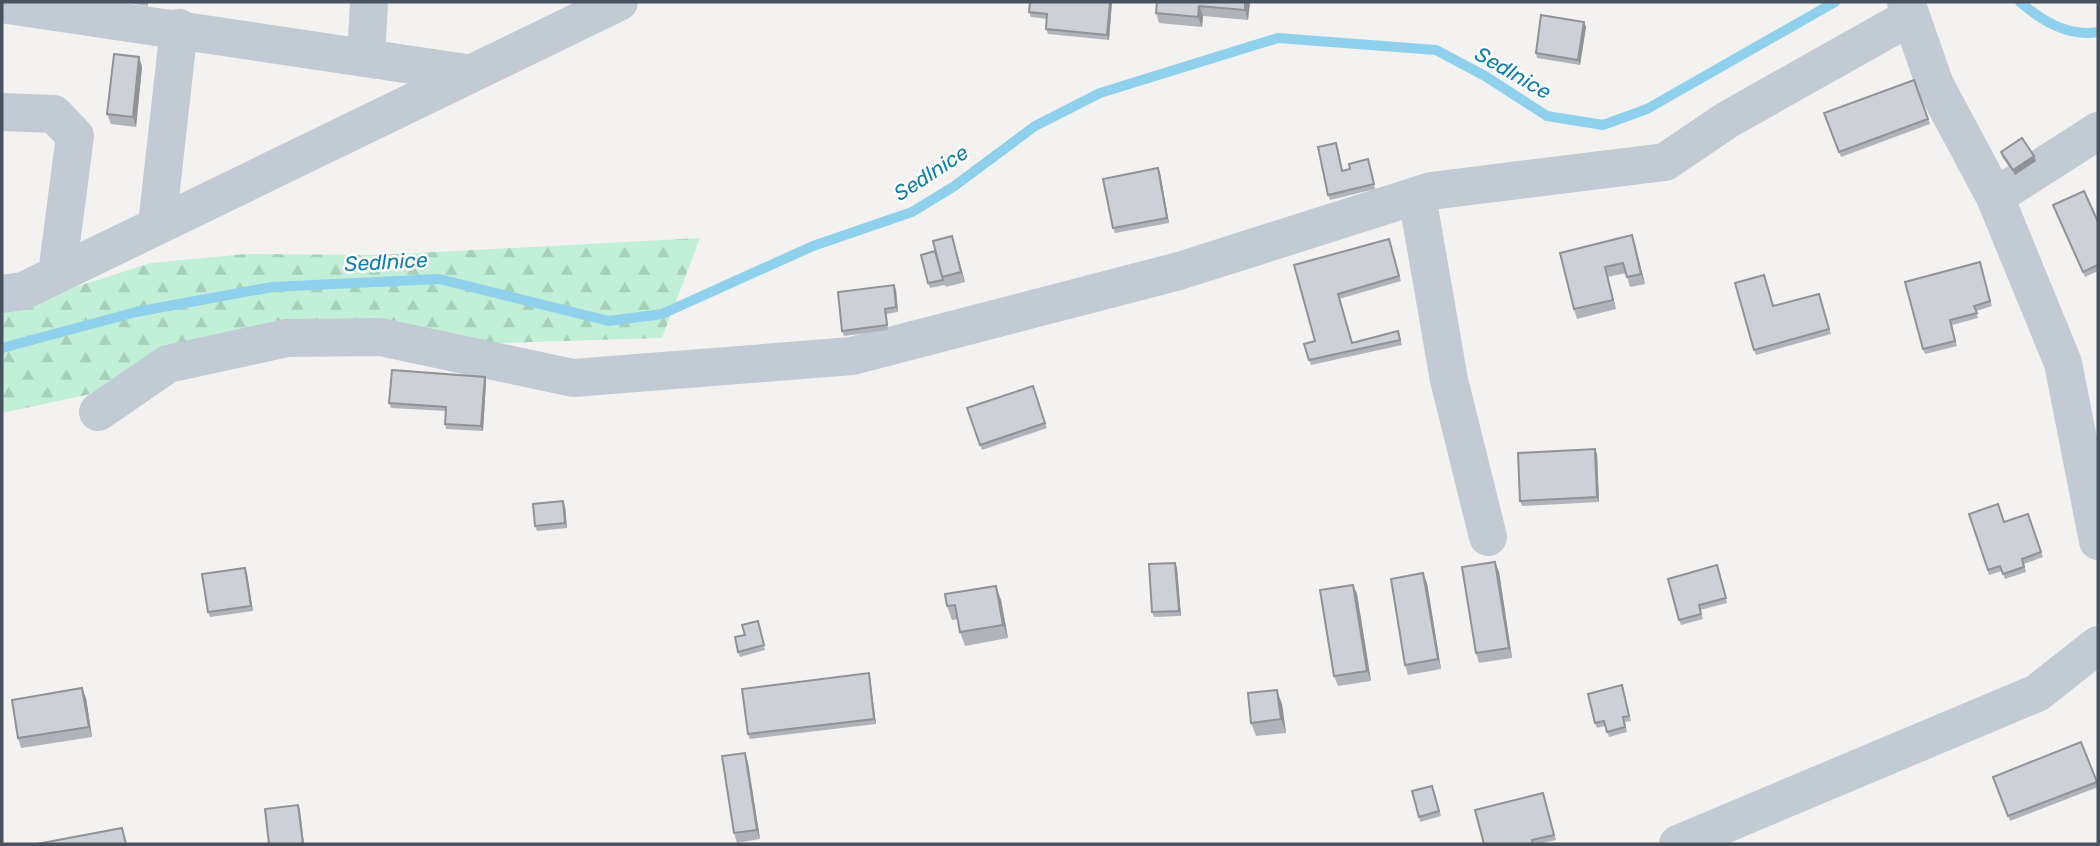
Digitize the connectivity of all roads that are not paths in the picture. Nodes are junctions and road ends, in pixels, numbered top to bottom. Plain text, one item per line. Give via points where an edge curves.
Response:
1 (369, 2) edge
2 (619, 2) edge
3 (2, 4) edge
4 (1908, 9) edge
5 (202, 21) edge
6 (366, 58) junction
7 (466, 73) junction
8 (2, 112) edge
9 (2098, 131) edge
10 (1417, 196) junction
11 (1995, 197) junction
12 (157, 225) junction
13 (57, 274) junction
14 (2, 294) edge
15 (98, 412) dead end
16 (1488, 537) dead end
17 (2098, 541) edge
18 (2098, 645) edge
19 (1678, 844) edge

1 - 6 street
2 - 7 street
3 - 5 street
4 - 10 street via 1665,162
4 - 11 street via 1936,85
5 - 6 street
5 - 12 street
6 - 7 street
7 - 12 street
8 - 13 street via 54,114 75,136
9 - 11 street
10 - 15 street via 1179,271 852,356 573,378 380,337 287,338 168,364
10 - 16 street via 1449,380
11 - 17 street via 2063,363
12 - 13 street
13 - 14 street via 23,291
18 - 19 street via 2037,693

